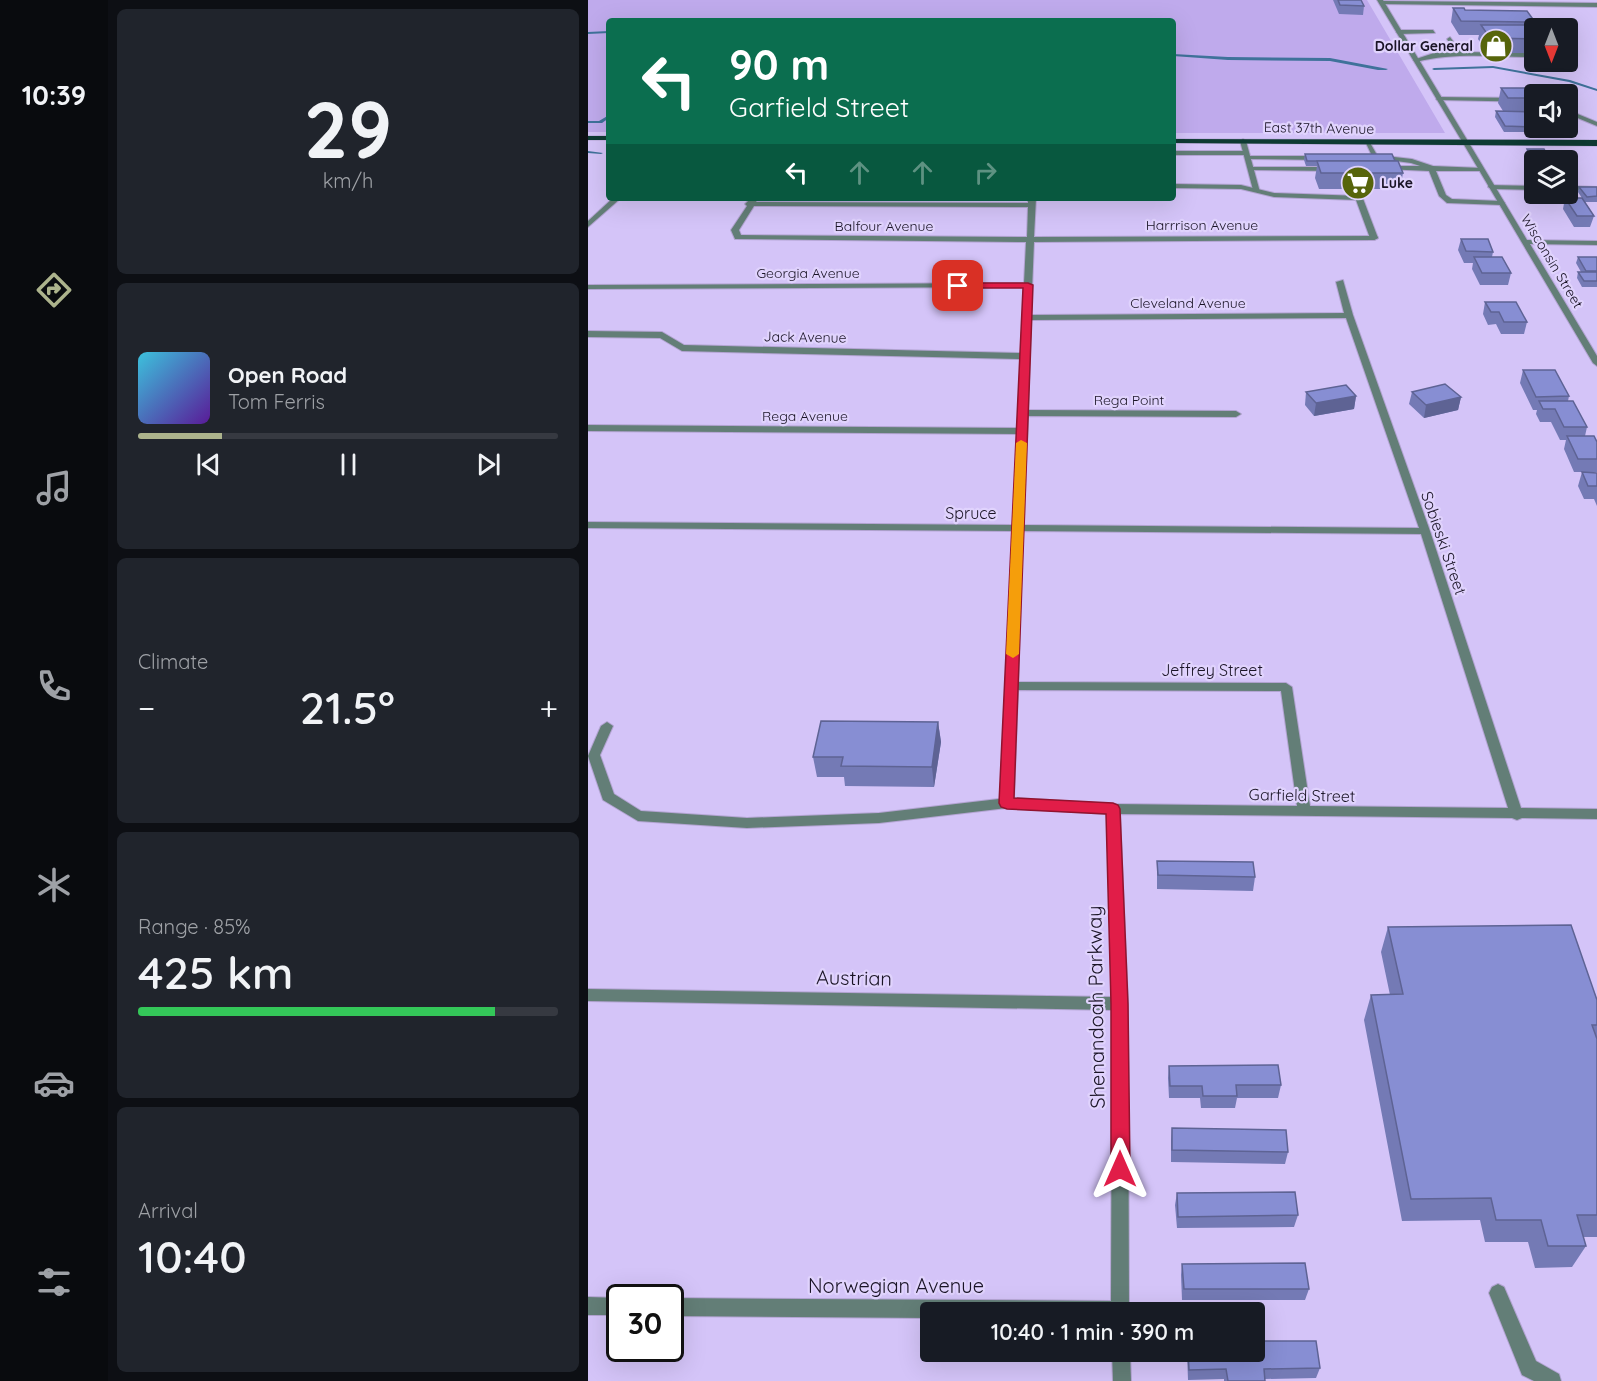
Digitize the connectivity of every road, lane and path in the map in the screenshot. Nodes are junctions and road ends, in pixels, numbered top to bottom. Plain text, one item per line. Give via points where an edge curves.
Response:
1 (1381, 1) edge
2 (1463, 2) edge
3 (1506, 4) junction
4 (1597, 5) edge
5 (1511, 11) edge
6 (1399, 32) junction
7 (1433, 32) dead end
8 (1450, 39) dead end
9 (1459, 54) junction
10 (1524, 55) edge
11 (1416, 60) junction
12 (1439, 99) junction
13 (1524, 100) edge
14 (1578, 116) edge
15 (1597, 124) edge
16 (588, 138) edge
17 (606, 138) edge
18 (1176, 141) edge
19 (1243, 141) junction
20 (1367, 142) junction
21 (1466, 143) junction
22 (1597, 143) edge
23 (1176, 153) edge
24 (1247, 155) junction
25 (1329, 158) edge
26 (1363, 158) edge
27 (1375, 158) junction
28 (1383, 168) edge
29 (1431, 168) junction
30 (1251, 169) junction
31 (1335, 169) edge
32 (1480, 169) junction
33 (1176, 186) edge
34 (1492, 187) junction
35 (1524, 188) edge
36 (1578, 188) edge
37 (1597, 189) edge
38 (1257, 190) junction
39 (614, 201) edge
40 (752, 201) edge
41 (1031, 202) edge
42 (1501, 203) junction
43 (588, 225) edge
44 (1030, 239) junction
45 (1525, 242) junction
46 (1597, 243) edge
47 (1340, 282) dead end
48 (1028, 285) junction
49 (588, 287) edge
50 (1349, 315) junction
51 (1027, 318) junction
52 (588, 334) edge
53 (1025, 356) junction
54 (1597, 363) edge
55 (1023, 413) junction
56 (1236, 414) dead end
57 (588, 428) edge
58 (1022, 431) junction
59 (588, 525) edge
60 (1018, 528) junction
61 (1425, 531) junction
62 (1011, 686) junction
63 (607, 726) dead end
64 (1007, 803) junction
65 (1113, 809) junction
66 (1304, 812) junction
67 (1597, 814) edge
68 (1517, 815) junction
69 (588, 995) edge
70 (1120, 1004) junction
71 (1498, 1293) dead end
72 (1120, 1302) edge
73 (588, 1306) edge
74 (606, 1306) edge
75 (684, 1307) edge
76 (920, 1309) edge
77 (1121, 1362) edge
78 (1122, 1381) edge
79 (1552, 1381) edge

1 - 2 street
1 - 6 street, Wisconsin Street
2 - 3 street
3 - 4 street
3 - 5 street
6 - 7 street
6 - 11 street, Wisconsin Street
8 - 9 street
9 - 10 street
9 - 11 street
11 - 12 street, Wisconsin Street
12 - 13 street
12 - 21 street, Wisconsin Street
14 - 15 street
16 - 17 main road
18 - 19 main road, East 37th Avenue
19 - 20 main road, East 37th Avenue
19 - 24 street
20 - 21 main road, East 37th Avenue
20 - 27 street
21 - 22 main road, East 37th Avenue
21 - 32 street, Wisconsin Street
23 - 24 street
24 - 25 street
24 - 30 street
26 - 27 street
27 - 29 street via 1412,160
28 - 29 street
29 - 32 street
29 - 42 street via 1443,196 1450,201
30 - 31 street
30 - 38 street
32 - 34 street, Wisconsin Street
33 - 38 street via 1241,186
34 - 35 street
34 - 42 street, Wisconsin Street
36 - 37 street
38 - 44 street, Harrrison Avenue via 1274,195 1359,198 1374,238
39 - 43 street
40 - 41 street
40 - 44 street, Balfour Avenue via 735,230 738,237
41 - 44 street
42 - 45 street, Wisconsin Street
44 - 48 street
45 - 46 street
45 - 54 street, Wisconsin Street
47 - 50 street, Sobieski Street
48 - 49 street, Georgia Avenue
48 - 51 street
50 - 51 street, Cleveland Avenue
50 - 61 street, Sobieski Street
51 - 53 street
52 - 53 street, Jack Avenue via 662,335 682,348
53 - 55 street
55 - 56 street, Rega Point
55 - 58 street
57 - 58 street, Rega Avenue
58 - 60 street
59 - 60 street, Spruce
60 - 61 street, Spruce
60 - 62 street
61 - 68 street, Sobieski Street
62 - 64 street
62 - 66 street, Jeffrey Street via 1286,687
63 - 64 street, Garfield Street via 594,755 608,797 638,816 747,823 879,818
64 - 65 street, Garfield Street
65 - 66 street, Garfield Street
65 - 70 street, Shenandoah Parkway
66 - 68 street, Garfield Street
67 - 68 street, Garfield Street
69 - 70 street, Austrian
70 - 72 street, Shenandoah Parkway
71 - 79 street via 1529,1368
73 - 74 street
75 - 76 street, Norwegian Avenue
77 - 78 street

